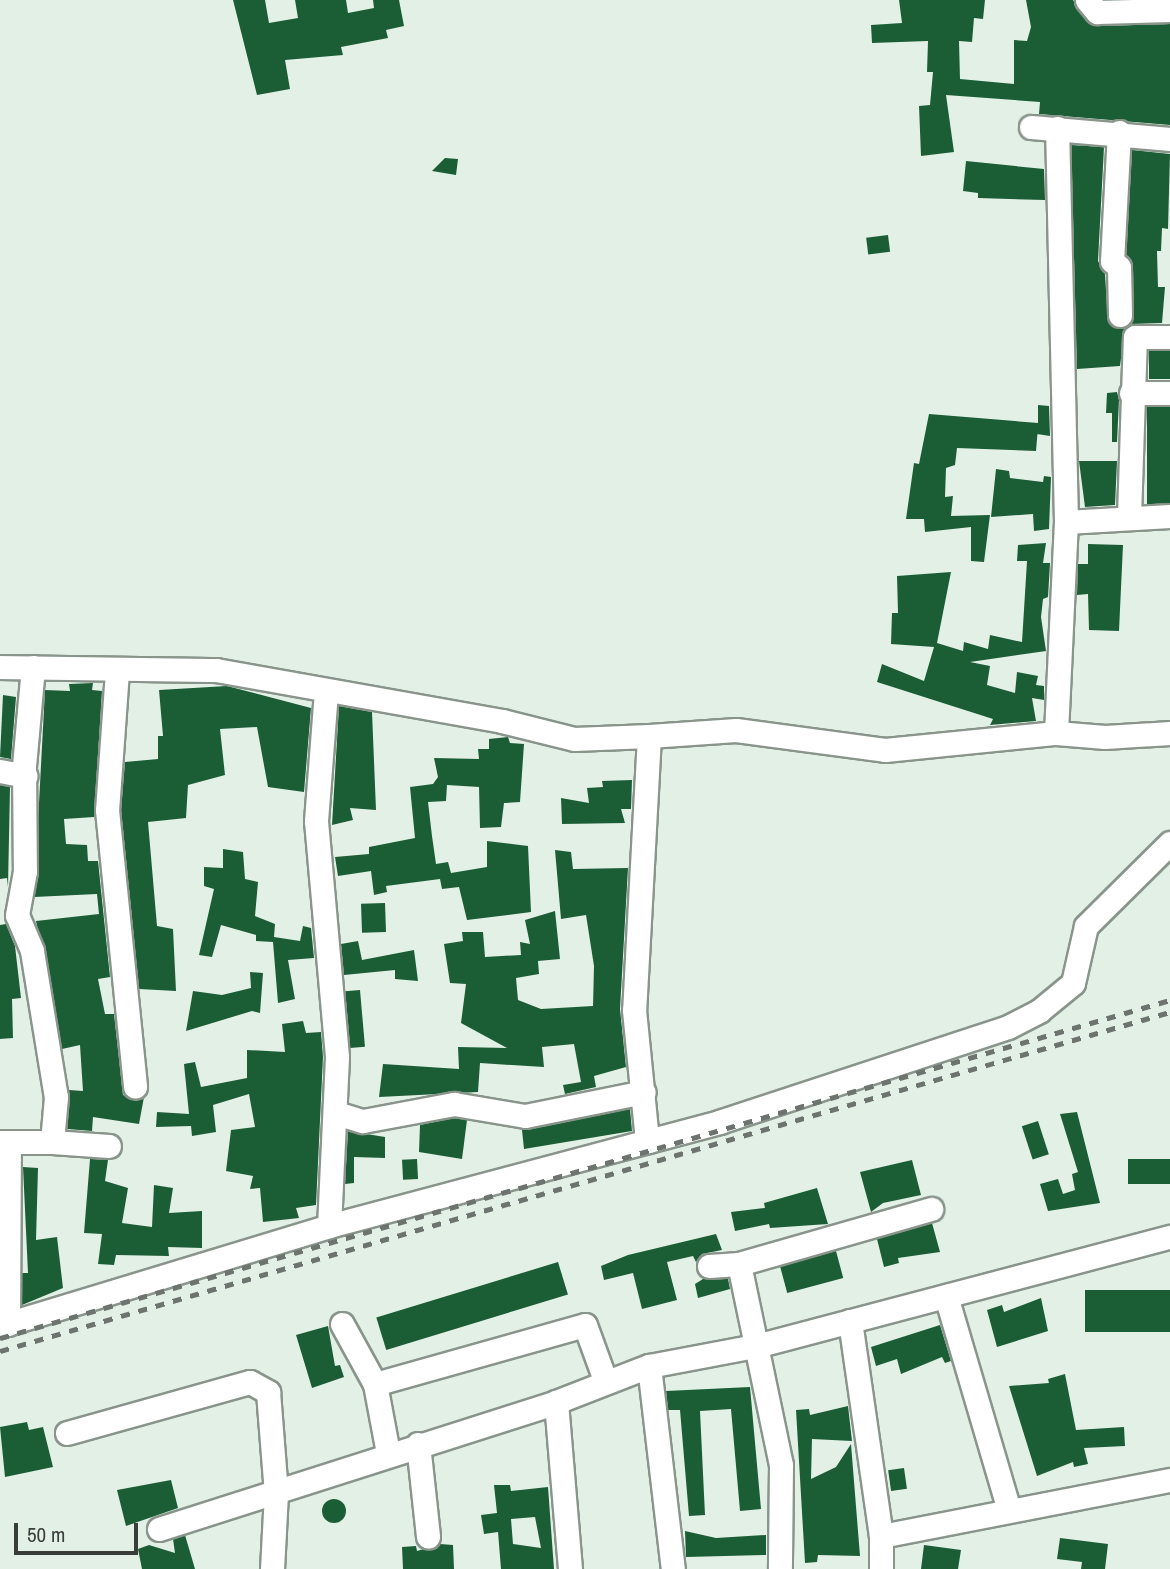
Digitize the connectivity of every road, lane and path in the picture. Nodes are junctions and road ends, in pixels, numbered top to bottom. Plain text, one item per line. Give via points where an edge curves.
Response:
1 (1087, 0) edge
2 (1170, 10) edge
3 (1031, 127) dead end
4 (1057, 128) junction
5 (1119, 132) junction
6 (1170, 139) edge
7 (1119, 315) dead end
8 (1170, 337) edge
9 (1130, 393) junction
10 (1170, 393) edge
11 (1129, 516) junction
12 (1170, 516) edge
13 (1066, 522) junction
14 (0, 667) edge
15 (33, 667) junction
16 (117, 671) junction
17 (326, 691) junction
18 (1056, 733) junction
19 (1170, 733) edge
20 (649, 736) junction
21 (0, 771) edge
22 (26, 776) junction
23 (1170, 843) edge
24 (8, 916) edge
25 (135, 1087) dead end
26 (644, 1092) junction
27 (336, 1114) junction
28 (646, 1141) junction
29 (5, 1142) edge
30 (52, 1142) junction
31 (109, 1146) dead end
32 (931, 1209) dead end
33 (330, 1226) junction
34 (1170, 1237) edge
35 (739, 1264) junction
36 (709, 1266) dead end
37 (946, 1296) junction
38 (850, 1321) junction
39 (342, 1324) dead end
40 (4, 1325) edge
41 (760, 1345) junction
42 (649, 1366) junction
43 (605, 1380) junction
44 (375, 1384) junction
45 (556, 1402) junction
46 (67, 1433) dead end
47 (418, 1444) junction
48 (388, 1453) junction
49 (1170, 1480) edge
50 (275, 1493) junction
51 (1009, 1510) junction
52 (159, 1529) dead end
53 (881, 1535) junction
54 (428, 1536) dead end
55 (272, 1569) edge
56 (570, 1569) edge
57 (673, 1569) edge
58 (780, 1569) edge
59 (881, 1569) edge

1 - 2 street via 1097,12
3 - 4 street
4 - 5 street
4 - 13 street
5 - 6 street
5 - 7 street via 1112,261 1119,267
8 - 9 street via 1135,337
9 - 10 street
9 - 11 street
11 - 12 street
11 - 13 street
13 - 18 street
14 - 15 street
15 - 16 street
15 - 22 street
16 - 17 street via 216,670
16 - 25 street via 107,810
17 - 20 street via 502,720 574,739
17 - 27 street via 316,821 337,1057
18 - 19 street via 1105,737
18 - 20 street via 885,750 736,730
20 - 26 street via 634,1010
21 - 22 street
22 - 24 street via 25,871
23 - 28 street via 1086,926 1073,983 1039,1011 1009,1027
24 - 30 street via 32,951 56,1097
26 - 27 street via 525,1116 454,1104 363,1121
26 - 28 street
27 - 33 street
28 - 33 street
29 - 30 street
29 - 40 street
30 - 31 street
32 - 35 street
33 - 40 street
34 - 37 street
35 - 36 street
35 - 41 street
37 - 38 street
37 - 51 street
38 - 41 street
38 - 53 street
39 - 44 street
41 - 42 street
41 - 58 street via 781,1465
42 - 43 street
42 - 57 street
43 - 44 street via 585,1325
43 - 45 street
44 - 48 street
45 - 47 street
45 - 56 street
46 - 50 street via 250,1381 268,1392
47 - 48 street
47 - 54 street
48 - 50 street
49 - 51 street
50 - 52 street
50 - 55 street
51 - 53 street
53 - 59 street

